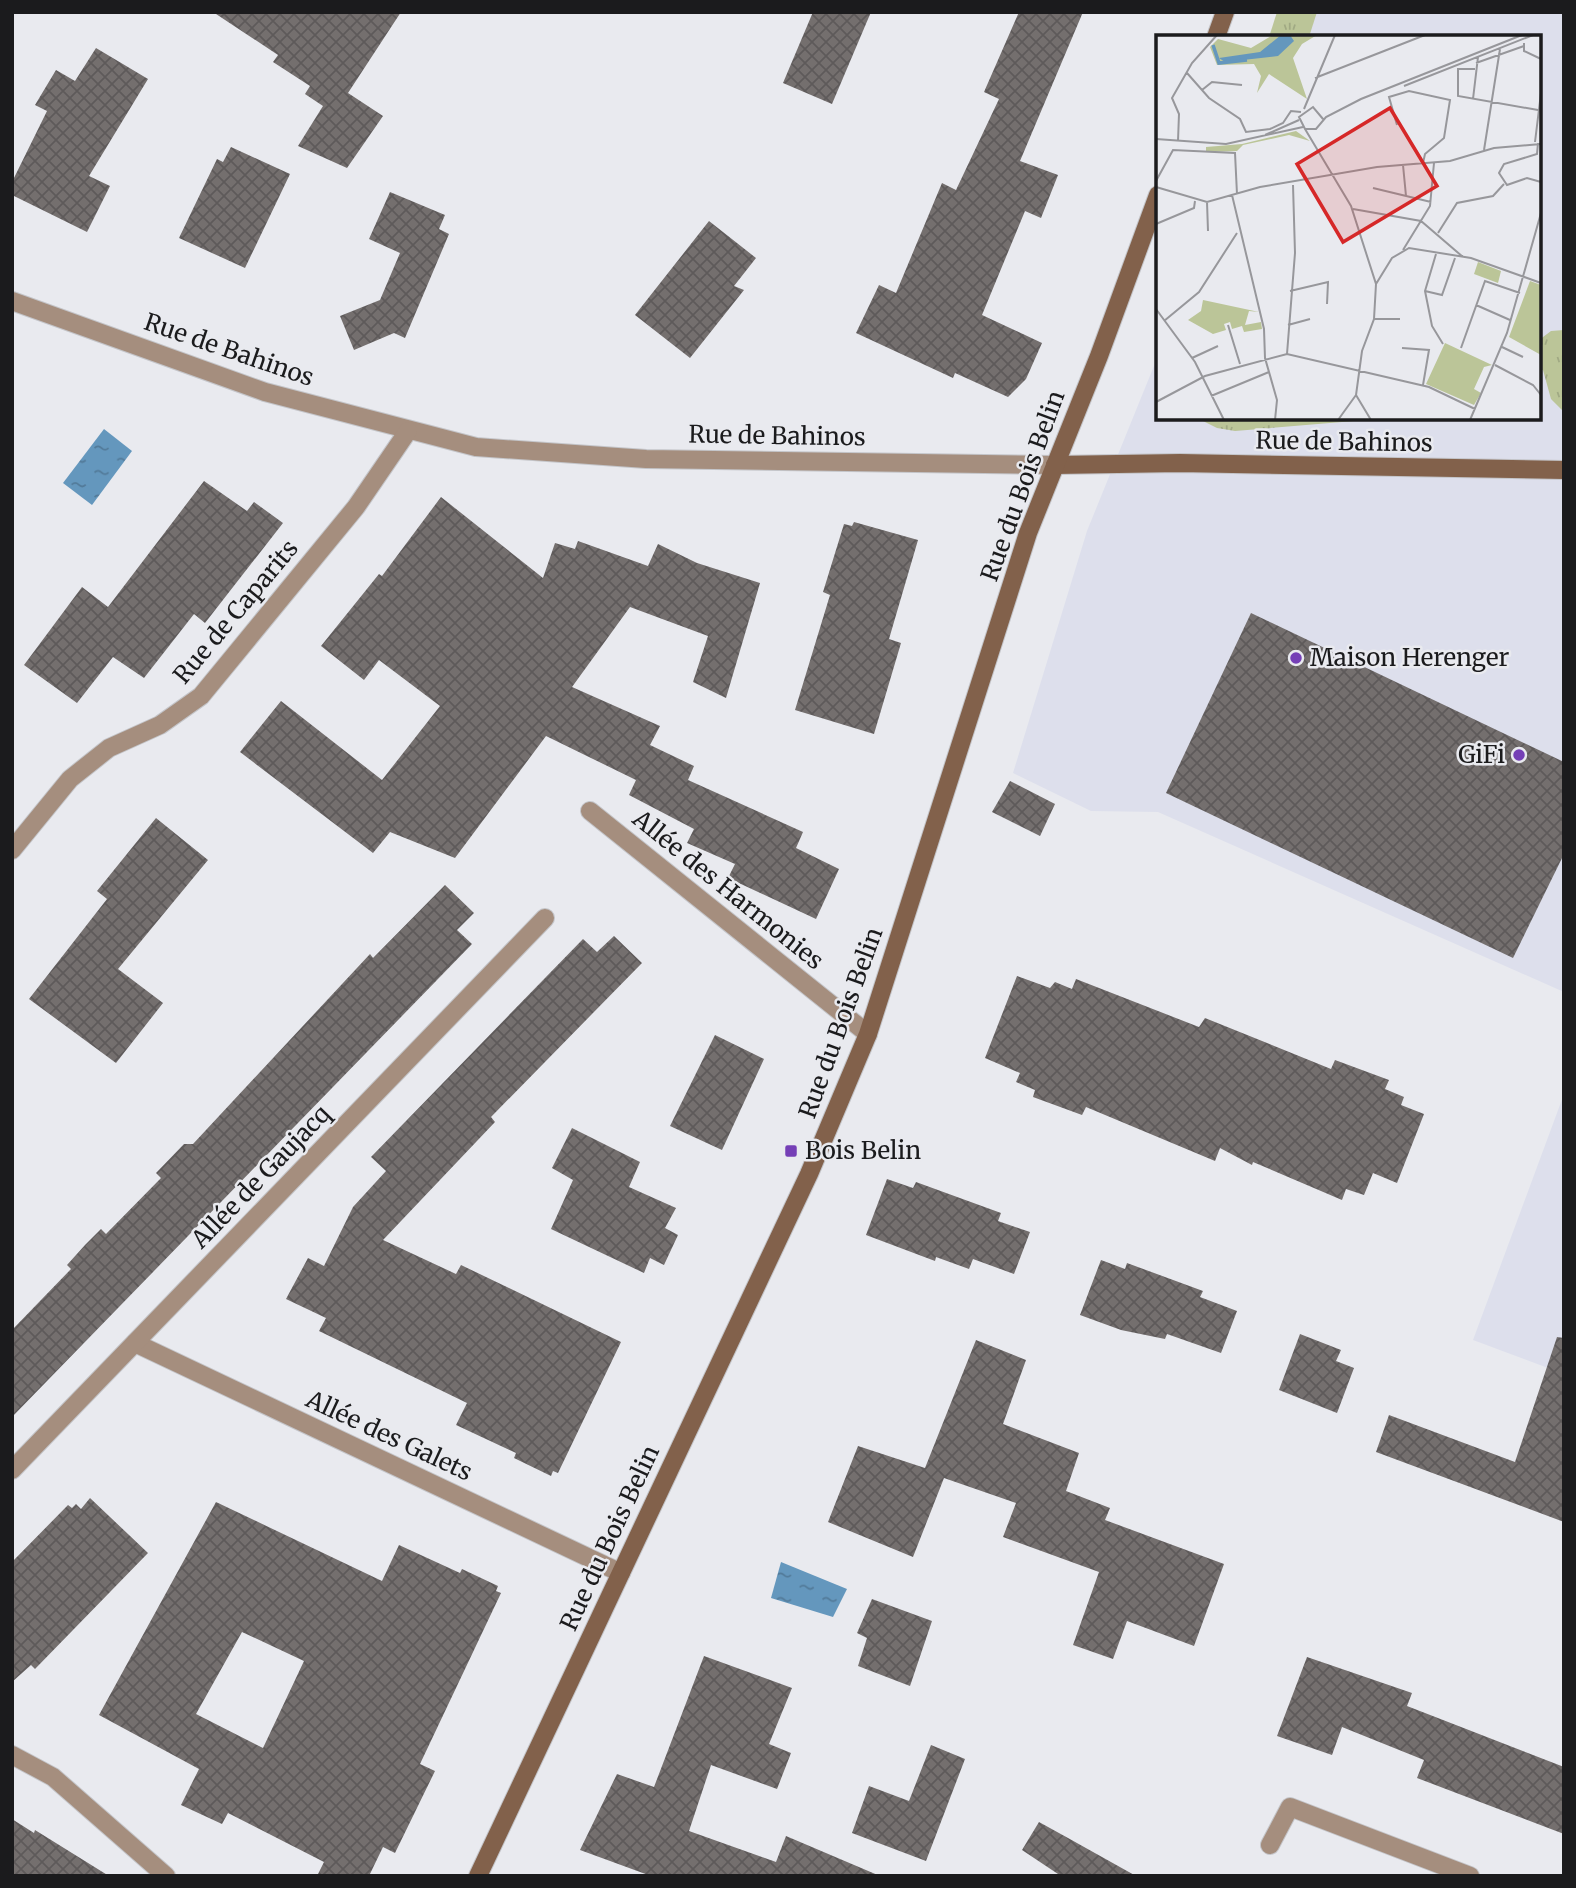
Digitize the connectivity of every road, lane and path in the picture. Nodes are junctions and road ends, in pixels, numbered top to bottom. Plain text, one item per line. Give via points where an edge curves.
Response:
1 (1224, 12) edge
2 (1217, 35) edge
3 (1156, 200) edge
4 (12, 300) edge
5 (408, 431) junction
6 (1055, 465) junction
7 (1564, 470) edge
8 (590, 811) dead end
9 (12, 850) edge
10 (545, 918) dead end
11 (868, 1034) junction
12 (135, 1343) junction
13 (12, 1470) edge
14 (621, 1573) junction
15 (12, 1755) edge
16 (1270, 1845) dead end
17 (166, 1876) edge
18 (478, 1876) edge
19 (1470, 1876) edge

1 - 2 street
3 - 6 street, Rue du Bois Belin
4 - 5 street, Rue de Bahinos via 265,392
5 - 6 street, Rue de Bahinos via 476,447 646,459
5 - 9 street, Rue de Caparits via 356,507 201,696 160,725 109,748 70,779
6 - 7 street, Rue de Bahinos
6 - 11 street, Rue du Bois Belin via 1028,533
8 - 11 street, Allée des Harmonies
10 - 12 street, Allée de Gaujacq
11 - 14 street, Rue du Bois Belin via 809,1174
12 - 13 street, Allée de Gaujacq
12 - 14 street, Allée des Galets
14 - 18 street, Rue du Bois Belin
15 - 17 street via 53,1777
16 - 19 street via 1290,1807

